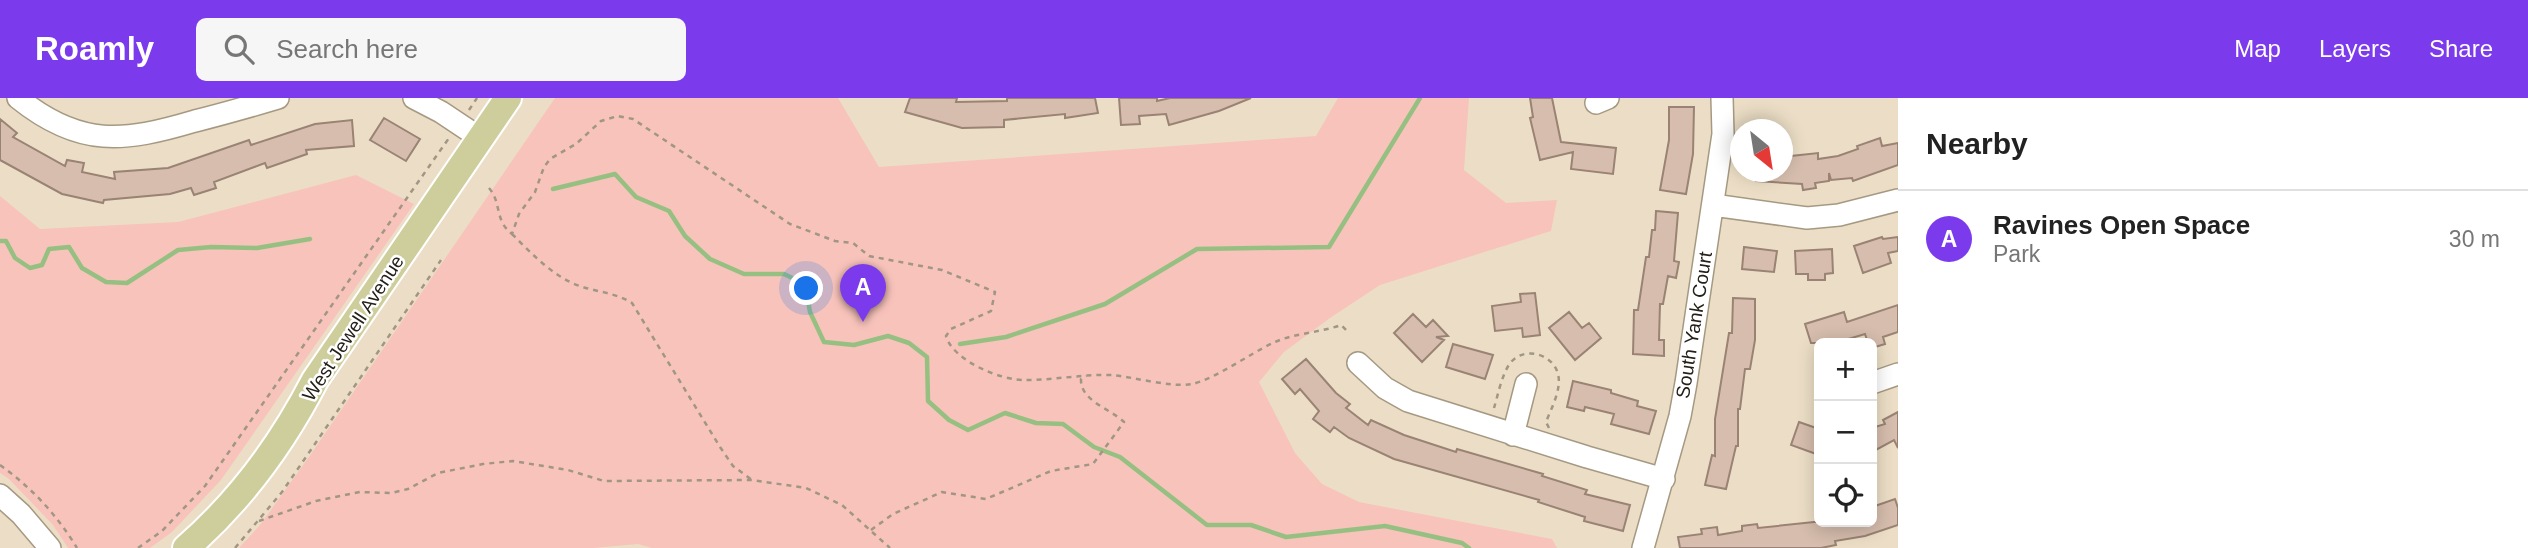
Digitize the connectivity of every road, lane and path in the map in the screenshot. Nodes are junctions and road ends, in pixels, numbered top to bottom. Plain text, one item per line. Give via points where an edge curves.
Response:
1 (18, 98) edge
2 (414, 98) edge
3 (477, 98) edge
4 (508, 98) edge
5 (1722, 98) edge
6 (270, 99) edge
7 (469, 131) junction
8 (489, 188) dead end
9 (1898, 200) edge
10 (1713, 205) junction
11 (512, 234) junction
12 (441, 260) dead end
13 (1349, 333) dead end
14 (1357, 363) dead end
15 (1898, 373) edge
16 (1089, 375) junction
17 (1877, 381) edge
18 (1526, 384) dead end
19 (1513, 435) junction
20 (0, 465) edge
21 (1664, 478) junction
22 (752, 480) junction
23 (0, 495) edge
24 (259, 521) junction
25 (870, 530) junction
26 (50, 548) edge
27 (77, 548) edge
28 (138, 548) edge
29 (186, 548) edge
30 (235, 548) edge
31 (890, 548) edge
32 (1643, 548) edge

1 - 6 street via 55,123 112,138 150,134
2 - 7 street
3 - 7 path
4 - 7 main road, West Jewell Avenue
5 - 10 street, South Yank Court via 1724,134
7 - 28 path via 205,485 162,531
7 - 29 main road, West Jewell Avenue via 300,408 227,509
8 - 11 path via 503,227
9 - 10 street via 1807,218
10 - 21 street, South Yank Court via 1682,405
11 - 16 path via 550,159 576,144 601,121 618,116 633,119 790,224 853,243 869,256 942,270 995,292 991,311 951,329 946,336 955,353 971,363 1024,381
11 - 22 path via 571,283 632,303 720,447 733,466
12 - 24 path
13 - 16 path via 1340,325 1276,341 1192,384
14 - 19 street via 1408,401
15 - 17 street
16 - 25 path via 1081,379 1088,396 1124,422 1093,464 1051,471 986,499 942,492
18 - 19 street
19 - 21 street
20 - 27 path via 54,514
21 - 32 street, South Yank Court
22 - 24 path via 604,481 513,461 438,473 391,493 360,492 316,501
22 - 25 path via 806,488 842,505
23 - 26 street
24 - 30 path
25 - 31 path

